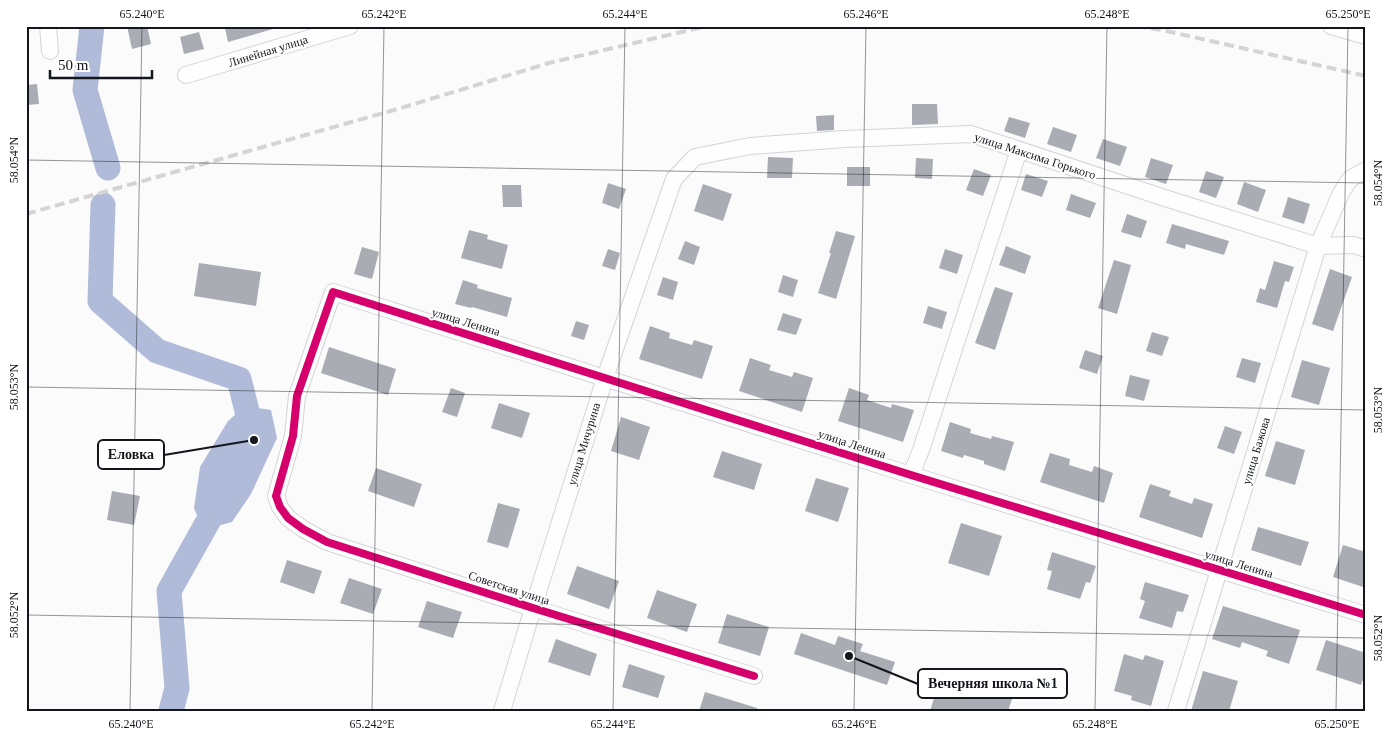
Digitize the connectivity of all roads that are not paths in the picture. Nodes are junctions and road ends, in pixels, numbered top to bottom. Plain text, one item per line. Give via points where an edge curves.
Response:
1 (48, 26) edge
2 (350, 26) edge
3 (1331, 26) edge
4 (1366, 36) edge
5 (50, 51) dead end
6 (186, 75) dead end
7 (1019, 150) junction
8 (1366, 170) edge
9 (674, 179) joint
10 (1318, 246) junction
11 (1366, 248) edge
12 (605, 378) junction
13 (911, 475) junction
14 (276, 496) joint
15 (1220, 570) junction
16 (532, 608) junction
17 (1366, 616) edge
18 (754, 676) dead end
19 (502, 711) edge
20 (1176, 711) edge

1 - 5 street
2 - 6 street, Линейная улица
3 - 4 street
7 - 9 street, улица Максима Горького via 971,134 750,146 695,157
7 - 10 street, улица Максима Горького
7 - 13 street
8 - 10 street, улица Бажова via 1350,180 1341,193
9 - 12 street, улица Мичурина
10 - 11 street, улица Максима Горького
10 - 15 street, улица Бажова
12 - 13 street, улица Ленина
12 - 14 street, улица Ленина via 333,292 297,396 293,436
12 - 16 street, улица Мичурина
13 - 15 street, улица Ленина
14 - 16 street, Советская улица via 288,518 327,542
15 - 17 street, улица Ленина
15 - 20 street, улица Бажова
16 - 18 street, Советская улица
16 - 19 street, улица Мичурина

